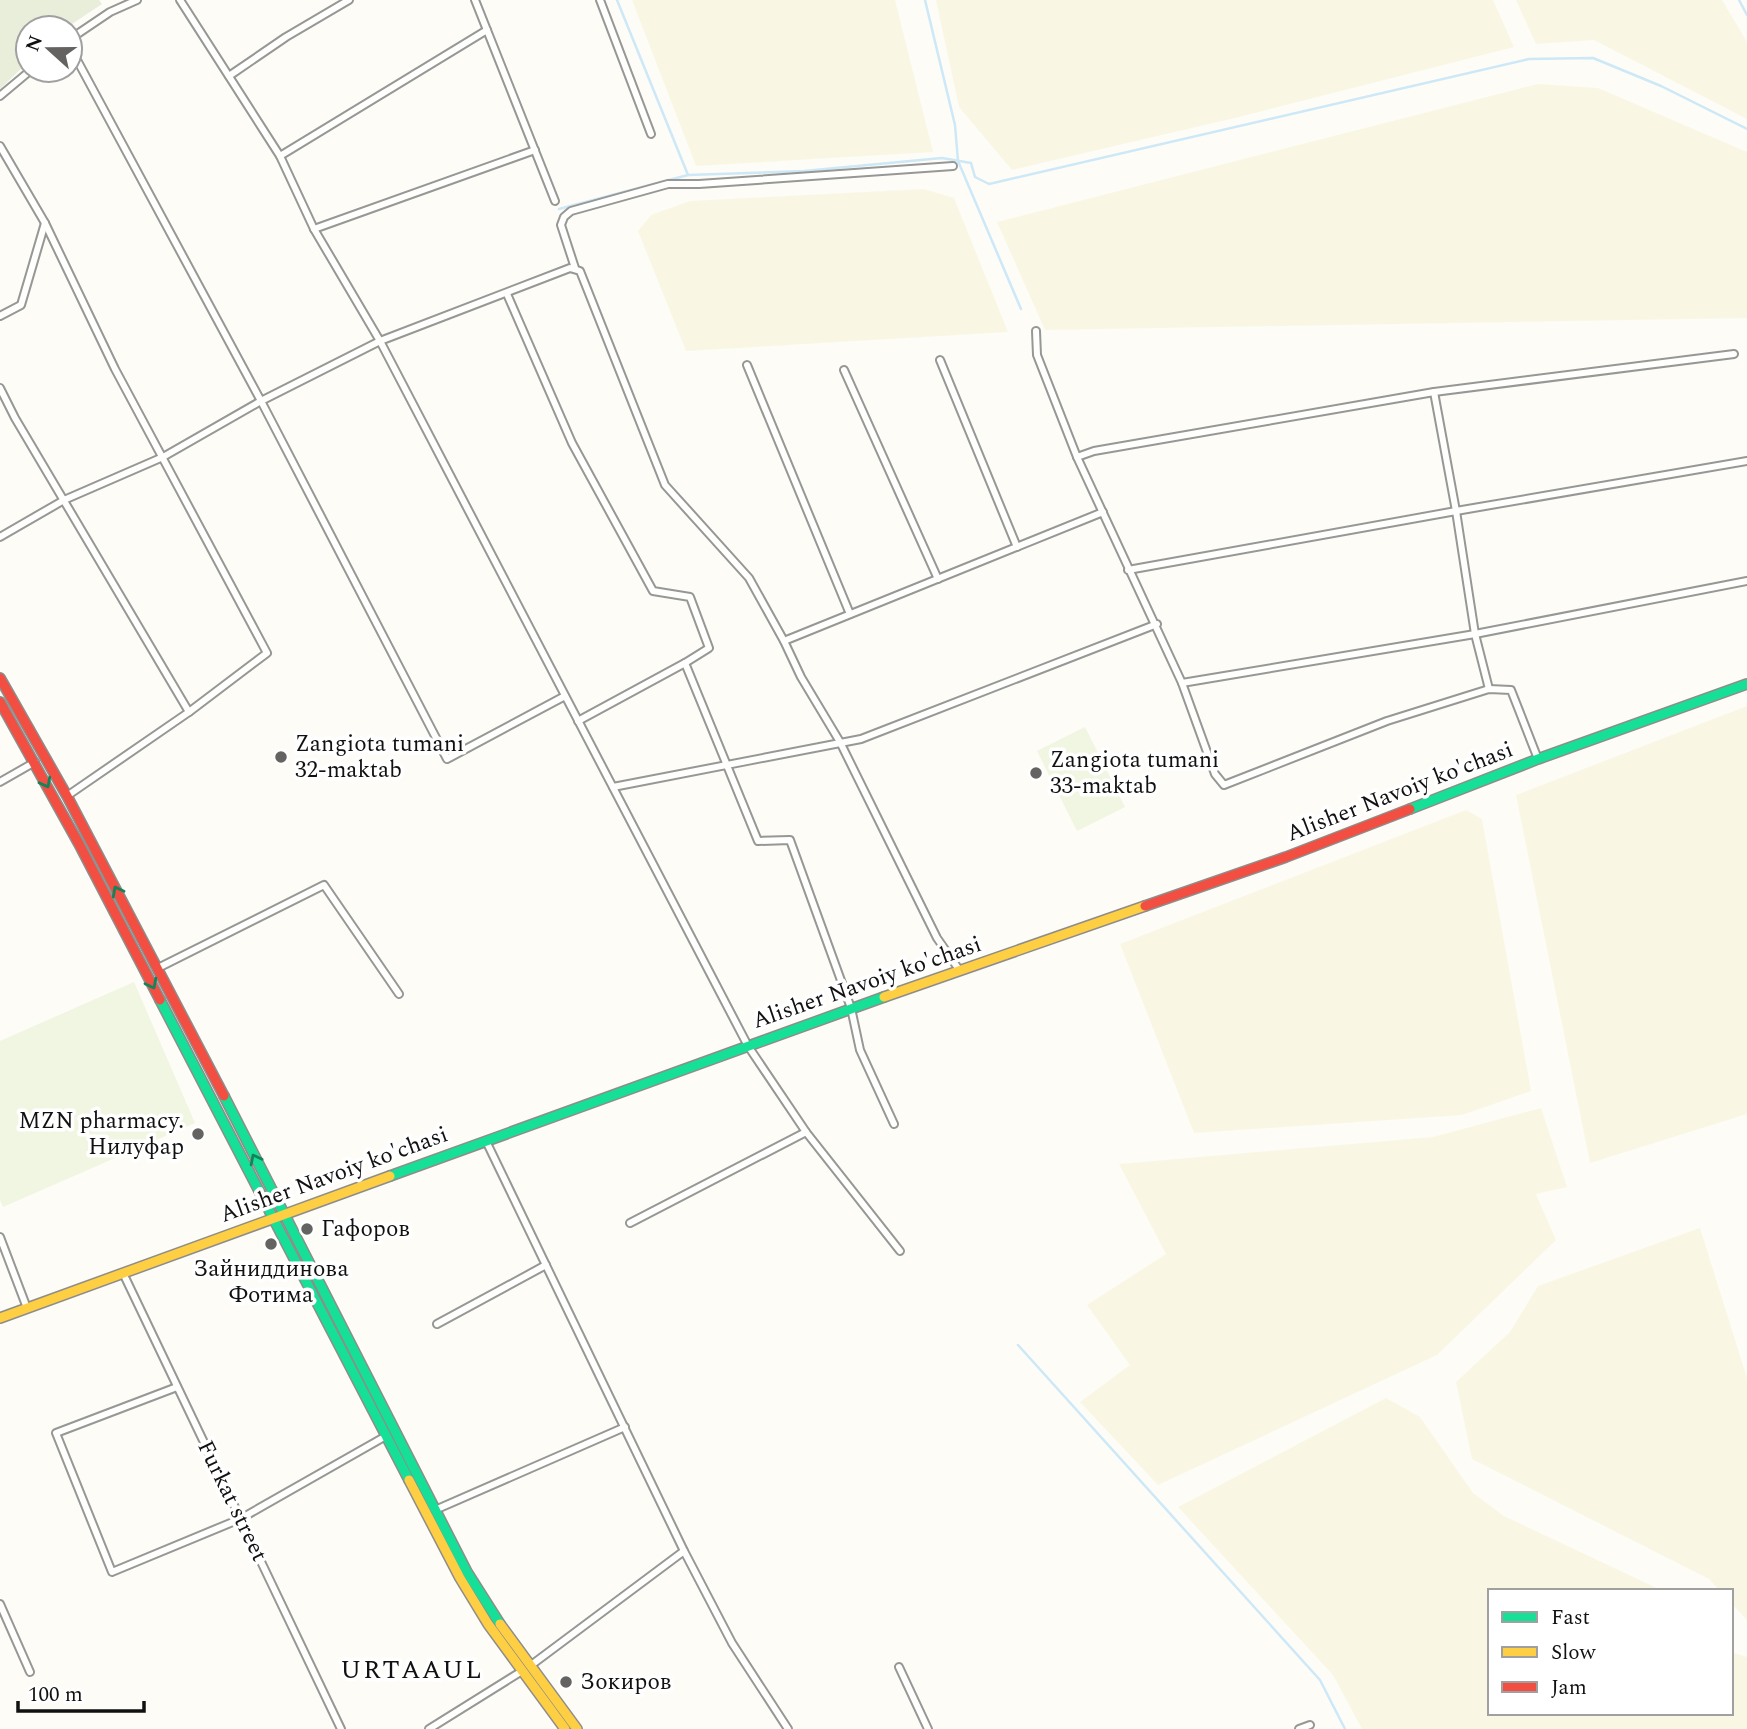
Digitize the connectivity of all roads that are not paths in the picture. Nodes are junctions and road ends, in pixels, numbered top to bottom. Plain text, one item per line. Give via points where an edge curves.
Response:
1 (137, 0) edge
2 (180, 0) edge
3 (349, 0) edge
4 (475, 0) edge
5 (600, 0) edge
6 (84, 29) edge
7 (487, 30) junction
8 (84, 73) edge
9 (229, 76) junction
10 (14, 84) edge
11 (0, 96) edge
12 (652, 134) dead end
13 (0, 146) edge
14 (535, 150) junction
15 (280, 156) junction
16 (953, 166) dead end
17 (555, 201) dead end
18 (46, 223) junction
19 (314, 229) junction
20 (575, 268) junction
21 (506, 294) junction
22 (0, 316) edge
23 (1036, 331) dead end
24 (380, 341) junction
25 (1734, 354) dead end
26 (940, 360) dead end
27 (747, 365) dead end
28 (844, 370) dead end
29 (0, 388) edge
30 (1434, 393) junction
31 (261, 401) junction
32 (163, 457) junction
33 (1077, 457) junction
34 (1747, 461) edge
35 (64, 500) junction
36 (1456, 511) junction
37 (1103, 512) junction
38 (0, 537) edge
39 (1017, 547) junction
40 (1128, 570) junction
41 (938, 579) junction
42 (1747, 581) edge
43 (850, 614) junction
44 (1157, 624) junction
45 (1475, 634) junction
46 (784, 641) junction
47 (685, 663) junction
48 (0, 678) edge
49 (1182, 683) junction
50 (1747, 684) edge
51 (1489, 689) junction
52 (565, 696) junction
53 (0, 702) edge
54 (189, 712) junction
55 (578, 721) junction
56 (840, 742) junction
57 (1538, 758) junction
58 (35, 762) junction
59 (726, 764) junction
60 (0, 782) edge
61 (612, 787) junction
62 (67, 796) junction
63 (158, 968) junction
64 (960, 971) junction
65 (399, 994) dead end
66 (851, 1008) junction
67 (748, 1046) junction
68 (894, 1124) dead end
69 (806, 1132) junction
70 (486, 1141) junction
71 (282, 1214) junction
72 (272, 1217) junction
73 (630, 1223) dead end
74 (0, 1237) edge
75 (900, 1251) dead end
76 (546, 1265) junction
77 (123, 1273) junction
78 (27, 1308) junction
79 (0, 1318) edge
80 (437, 1324) dead end
81 (177, 1387) junction
82 (625, 1427) junction
83 (386, 1436) junction
84 (435, 1510) junction
85 (240, 1519) junction
86 (684, 1551) junction
87 (0, 1604) edge
88 (899, 1667) dead end
89 (526, 1668) junction
90 (30, 1672) dead end
91 (1310, 1724) dead end
92 (341, 1729) edge
93 (429, 1729) edge
94 (565, 1729) edge
95 (577, 1729) edge
96 (788, 1729) edge
97 (928, 1729) edge
98 (1299, 1729) edge

1 - 6 street
2 - 9 street
3 - 9 street
4 - 7 street
5 - 12 street
7 - 14 street
7 - 15 street
8 - 31 street
9 - 15 street
10 - 11 street
13 - 18 street
14 - 17 street
14 - 19 street
15 - 19 street
16 - 20 street via 668,184 622,195 564,217 561,225
18 - 22 street via 21,305
18 - 32 street via 115,369
19 - 24 street
20 - 21 street
20 - 46 street via 665,485 749,578
21 - 24 street
21 - 47 street via 572,443 653,592 690,597 709,648
23 - 33 street via 1037,355
24 - 31 street
24 - 52 street
25 - 30 street
26 - 39 street
27 - 43 street
28 - 41 street
29 - 35 street
30 - 33 street
30 - 36 street
31 - 32 street
31 - 52 street via 447,759
32 - 35 street
32 - 54 street via 267,653
33 - 37 street
34 - 36 street
35 - 38 street
35 - 54 street
36 - 40 street
36 - 45 street
37 - 39 street
37 - 40 street
39 - 41 street
40 - 44 street
41 - 43 street
42 - 45 street
43 - 46 street
44 - 49 street
44 - 56 street via 861,739
45 - 49 street
45 - 51 street
46 - 56 street
47 - 55 street
47 - 59 street
48 - 62 main road
49 - 51 street via 1215,774 1224,785 1387,721
50 - 57 main road, Alisher Navoiy ko'chasi
51 - 57 street via 1511,690
52 - 55 street
53 - 58 main road
54 - 62 street
55 - 61 street
56 - 59 street
56 - 64 street via 937,938
57 - 64 main road, Alisher Navoiy ko'chasi via 1286,857
58 - 60 street
58 -> 72 main road
59 - 61 street
59 - 66 street via 758,841 790,840
61 - 67 street
63 -> 62 main road
63 - 65 street via 324,885
71 -> 63 main road
64 - 66 main road, Alisher Navoiy ko'chasi
66 - 67 main road, Alisher Navoiy ko'chasi
66 - 68 street via 860,1050
67 - 69 street
67 - 70 main road, Alisher Navoiy ko'chasi
69 - 73 street
69 - 75 street
70 - 71 main road, Alisher Navoiy ko'chasi
70 - 76 street
71 - 72 main road, Alisher Navoiy ko'chasi
71 - 84 main road
72 - 77 main road, Alisher Navoiy ko'chasi
72 - 83 main road
74 - 78 street
76 - 80 street
76 - 82 street
77 - 78 main road, Alisher Navoiy ko'chasi
77 - 81 street, Furkat street
78 - 79 main road, Alisher Navoiy ko'chasi
81 - 85 street, Furkat street
81 - 85 street via 55,1433 113,1572
82 - 84 street
82 - 86 street
83 - 85 street
83 - 89 main road via 460,1578 488,1624
84 - 89 main road
85 - 92 street, Furkat street
86 - 89 street
86 - 96 street via 732,1643
87 - 90 street
88 - 97 street
89 - 93 street
89 - 94 main road
89 - 95 main road
91 - 98 street

